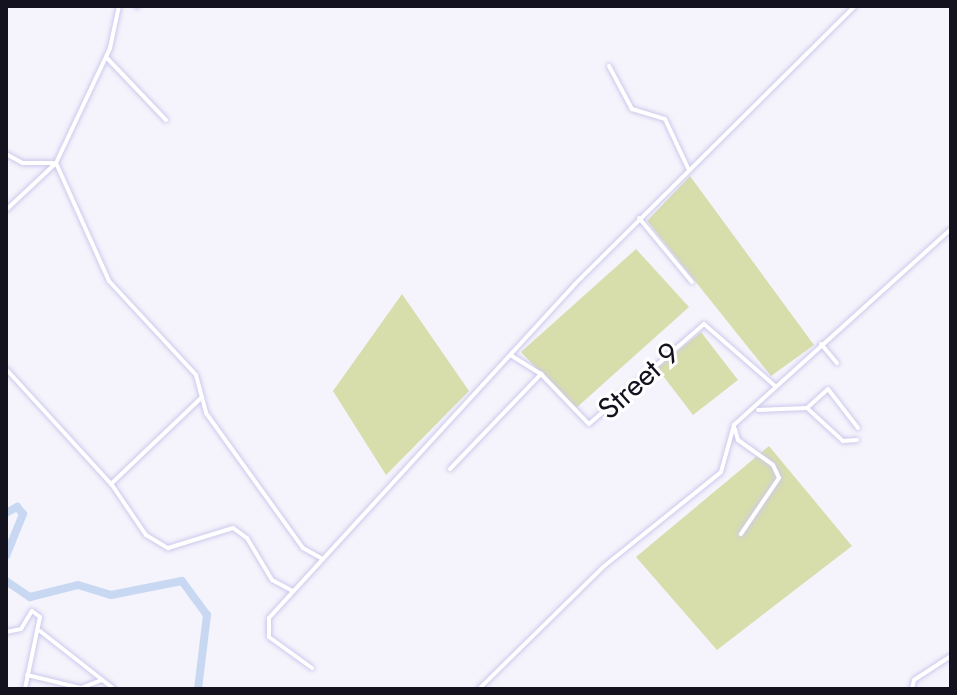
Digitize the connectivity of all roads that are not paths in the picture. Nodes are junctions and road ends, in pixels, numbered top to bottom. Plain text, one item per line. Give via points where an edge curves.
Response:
1 (119, 6) edge
2 (855, 6) edge
3 (106, 57) junction
4 (609, 66) dead end
5 (166, 120) dead end
6 (6, 154) edge
7 (56, 163) junction
8 (688, 168) junction
9 (6, 210) edge
10 (639, 218) junction
11 (951, 229) edge
12 (692, 282) dead end
13 (821, 344) junction
14 (512, 356) junction
15 (837, 363) dead end
16 (6, 369) edge
17 (541, 374) junction
18 (775, 386) junction
19 (202, 397) junction
20 (807, 408) junction
21 (758, 410) junction
22 (737, 423) junction
23 (858, 428) dead end
24 (857, 440) dead end
25 (450, 469) dead end
26 (111, 484) junction
27 (741, 534) dead end
28 (323, 559) junction
29 (293, 591) junction
30 (40, 631) junction
31 (6, 632) edge
32 (951, 656) edge
33 (312, 668) dead end
34 (27, 675) junction
35 (102, 680) junction
36 (25, 689) edge
37 (114, 689) edge
38 (479, 689) edge
39 (912, 689) edge

1 - 3 street
2 - 8 street
3 - 5 street
3 - 7 street
4 - 8 street via 632,109 665,119
6 - 7 street via 23,163
7 - 9 street
7 - 19 street via 106,275 196,375
8 - 10 street
10 - 12 street
10 - 14 street
11 - 13 street
13 - 15 street
13 - 18 street
14 - 17 street
14 - 28 street
16 - 26 street
17 - 18 street, Street 9 via 581,421 592,424 706,325
17 - 25 street
18 - 21 street
19 - 26 street
19 - 28 street via 206,413 303,548
20 - 21 street
20 - 23 street via 828,389
20 - 24 street via 843,441
21 - 22 street
22 - 27 street via 738,440 773,465 779,478
22 - 38 street via 724,469 603,567
26 - 29 street via 142,530 163,547 233,528 247,538 272,580
28 - 29 street
29 - 33 street via 264,629
30 - 31 street via 40,617 32,611 21,629
30 - 34 street
30 - 35 street
32 - 39 street via 914,680
34 - 35 street via 89,689
34 - 36 street
35 - 37 street

